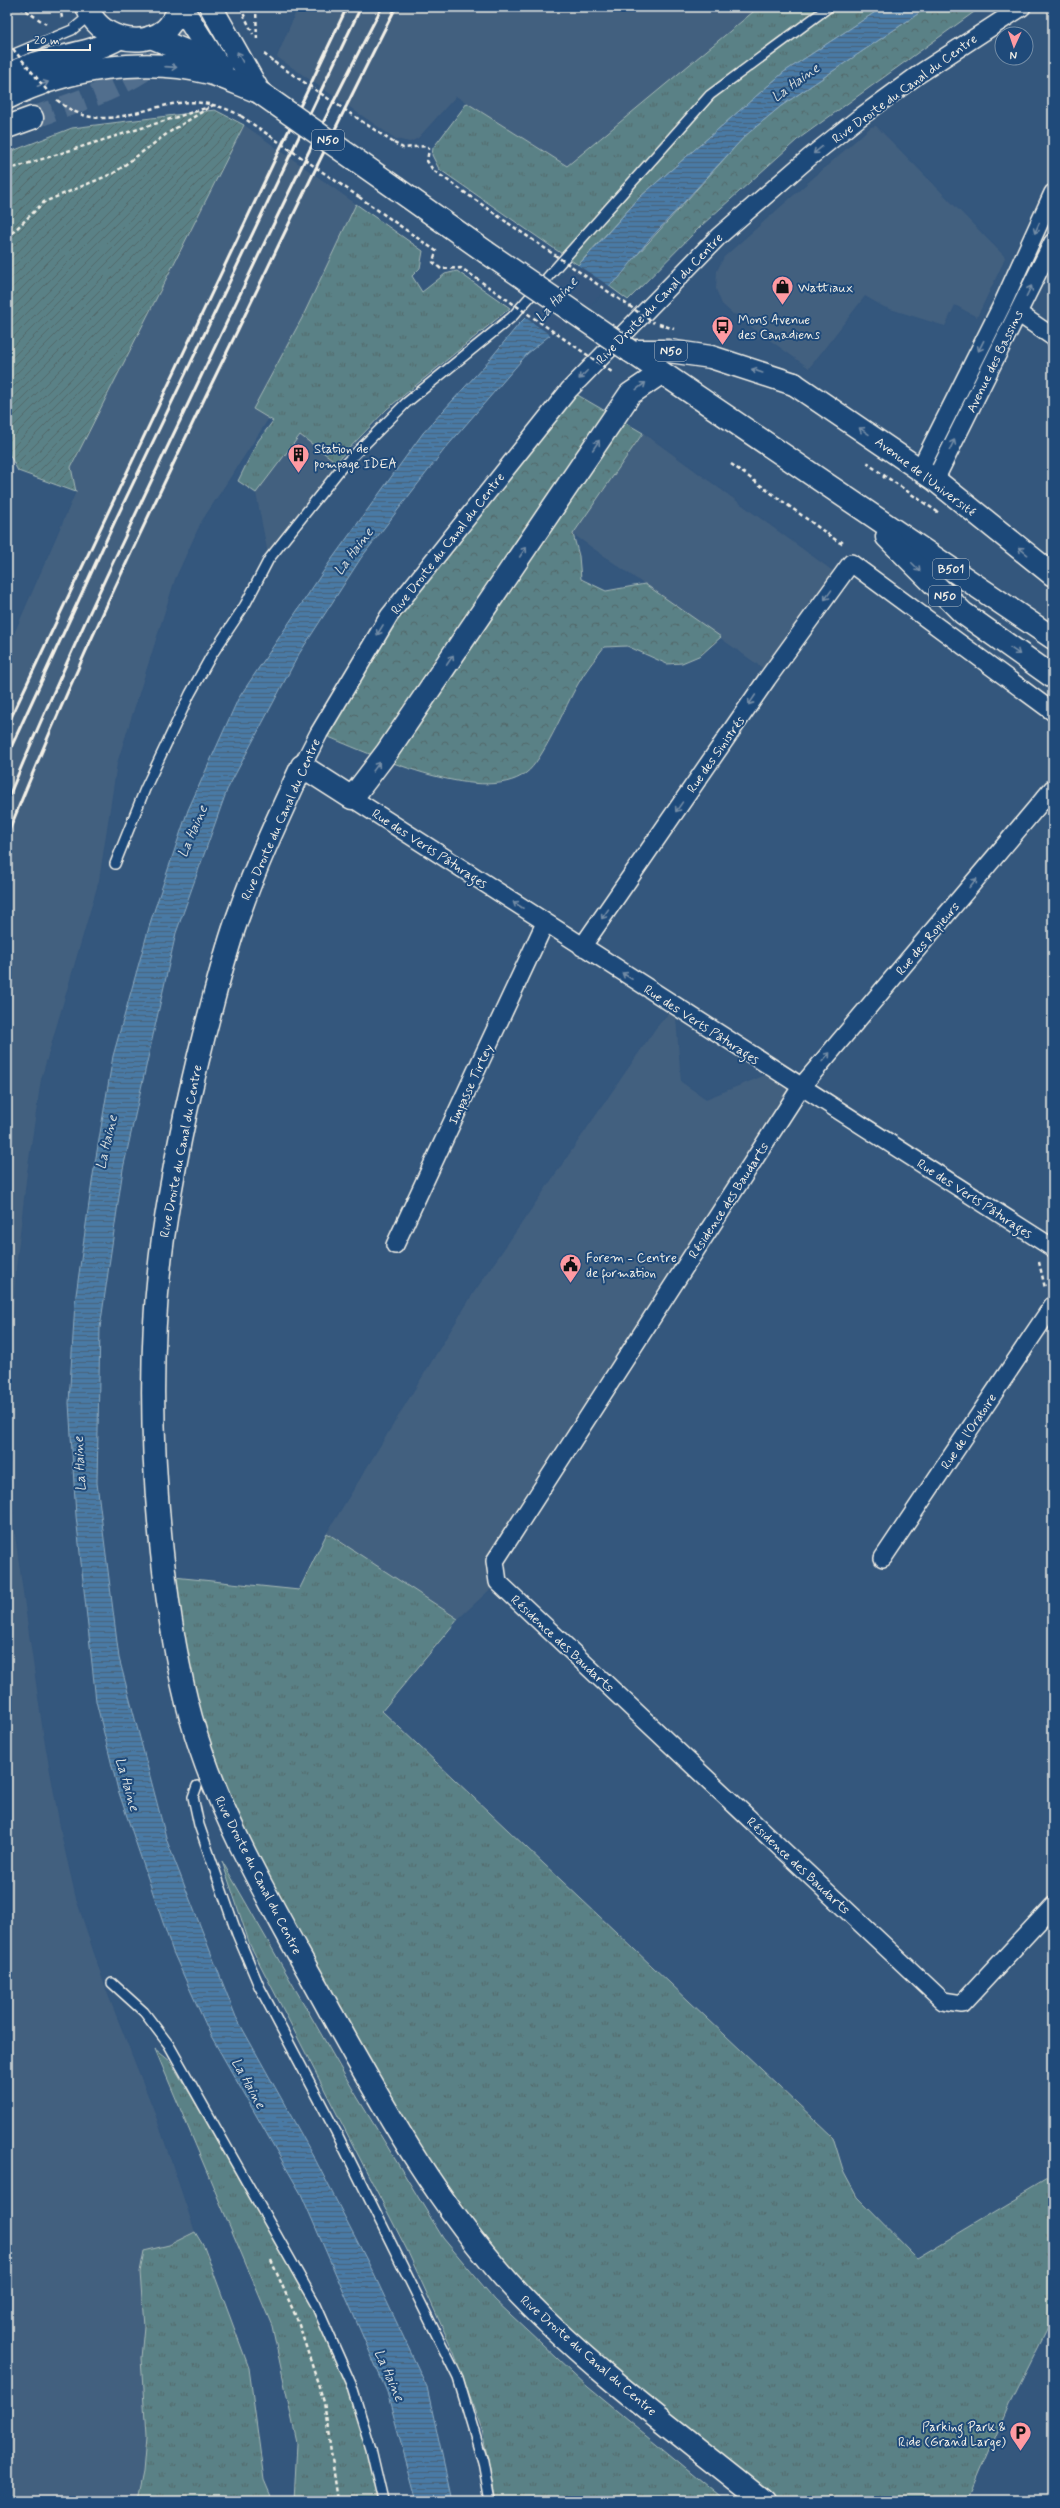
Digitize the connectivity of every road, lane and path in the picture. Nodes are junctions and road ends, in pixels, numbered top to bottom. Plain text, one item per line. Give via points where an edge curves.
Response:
1 (20, 7) edge
2 (60, 7) edge
3 (181, 7) edge
4 (211, 7) edge
5 (243, 7) edge
6 (256, 7) edge
7 (829, 7) edge
8 (1022, 7) edge
9 (89, 11) edge
10 (59, 23) dead end
11 (52, 26) dead end
12 (151, 37) junction
13 (119, 38) junction
14 (257, 42) junction
15 (13, 49) dead end
16 (7, 58) edge
17 (216, 62) junction
18 (7, 76) edge
19 (259, 92) junction
20 (7, 98) edge
21 (213, 105) junction
22 (32, 118) tunnel mouth
23 (7, 127) edge
24 (7, 170) edge
25 (1053, 193) edge
26 (7, 238) edge
27 (1053, 242) edge
28 (1018, 313) junction
29 (654, 323) dead end
30 (1053, 337) edge
31 (630, 351) junction
32 (612, 372) dead end
33 (661, 372) junction
34 (731, 464) dead end
35 (868, 464) dead end
36 (927, 474) junction
37 (885, 476) dead end
38 (849, 500) junction
39 (840, 543) dead end
40 (1053, 575) edge
41 (1053, 638) edge
42 (1053, 677) edge
43 (1053, 712) edge
44 (302, 766) junction
45 (1053, 788) edge
46 (352, 798) junction
47 (115, 864) dead end
48 (545, 923) junction
49 (582, 947) junction
50 (801, 1087) junction
51 (1032, 1234) junction
52 (395, 1245) dead end
53 (1053, 1248) edge
54 (1052, 1307) edge
55 (883, 1558) dead end
56 (197, 1786) dead end
57 (1053, 1906) edge
58 (112, 1983) dead end
59 (270, 2257) dead end
60 (338, 2501) edge
61 (384, 2501) edge
62 (490, 2501) edge
63 (763, 2501) edge

1 - 11 path via 37,20
2 - 10 path via 62,19
3 - 12 main road via 165,29
3 - 17 main road, N50
19 -> 4 main road
5 - 14 path via 244,15
6 - 14 path
7 - 47 lane via 710,95 512,317 406,403 342,467 269,559 245,605 211,656 145,789
8 -> 44 street, Rive Droite du Canal du Centre via 919,74 810,157 719,236 574,385 389,616
9 - 13 main road via 96,24
9 - 16 lane via 72,30
12 - 13 main road via 132,40
12 - 17 main road, N50
13 - 18 main road via 105,46 15,71
14 - 29 path, bridge via 264,55 394,143 403,148 427,146 427,160 433,170
15 - 21 path, bridge via 50,94 68,110 103,119 124,117 180,103
17 - 19 main road, N50
20 -> 19 main road via 79,73 142,66 174,66 210,74
19 - 31 main road, N50, bridge
21 - 24 path
21 - 26 path via 168,133 114,173 44,202
21 - 32 path, bridge via 227,108 241,116 436,251 433,262 441,269 461,268
22 - 23 main road
25 -> 36 street
28 -> 27 street, Avenue des Bassins
28 - 30 street
36 -> 28 street, Avenue des Bassins
31 - 33 main road, N50
36 -> 31 main road, Avenue de l'Université / N50 via 794,384 710,357 669,351
33 - 38 main road, N50
46 -> 33 main road via 394,741 630,394
34 - 39 path
35 - 37 path
40 -> 36 main road, Avenue de l'Université / N50
38 - 41 main road, B501
38 -> 42 main road, N50 via 962,613
43 -> 49 street, Rue des Sinistrés via 851,563 767,679
44 - 46 main road
44 - 63 main road, Rive Droite du Canal du Centre via 239,913 189,1095 162,1242 154,1369 154,1449 158,1518 171,1626 192,1722 212,1780 246,1856 351,2048 444,2204 523,2298 558,2332
50 -> 45 street, Rue des Ropieurs
48 -> 46 street, Rue des Verts Pâturages
48 - 49 street, Rue des Verts Pâturages
48 - 52 street, Impasse Tirtey
50 -> 49 street, Rue des Verts Pâturages
50 - 51 street, Rue des Verts Pâturages
50 - 57 street, Résidence des Baudarts via 495,1560 498,1582 943,2001 962,2004
51 - 53 street, Rue des Verts Pâturages
51 - 54 path
54 - 55 street, Rue de l'Oratoire
56 - 62 lane via 193,1797 199,1825 237,1934 259,1986 336,2132 458,2378 483,2462
58 - 61 lane via 144,2012 169,2045 316,2305 351,2384
59 - 60 path via 297,2319 324,2402

